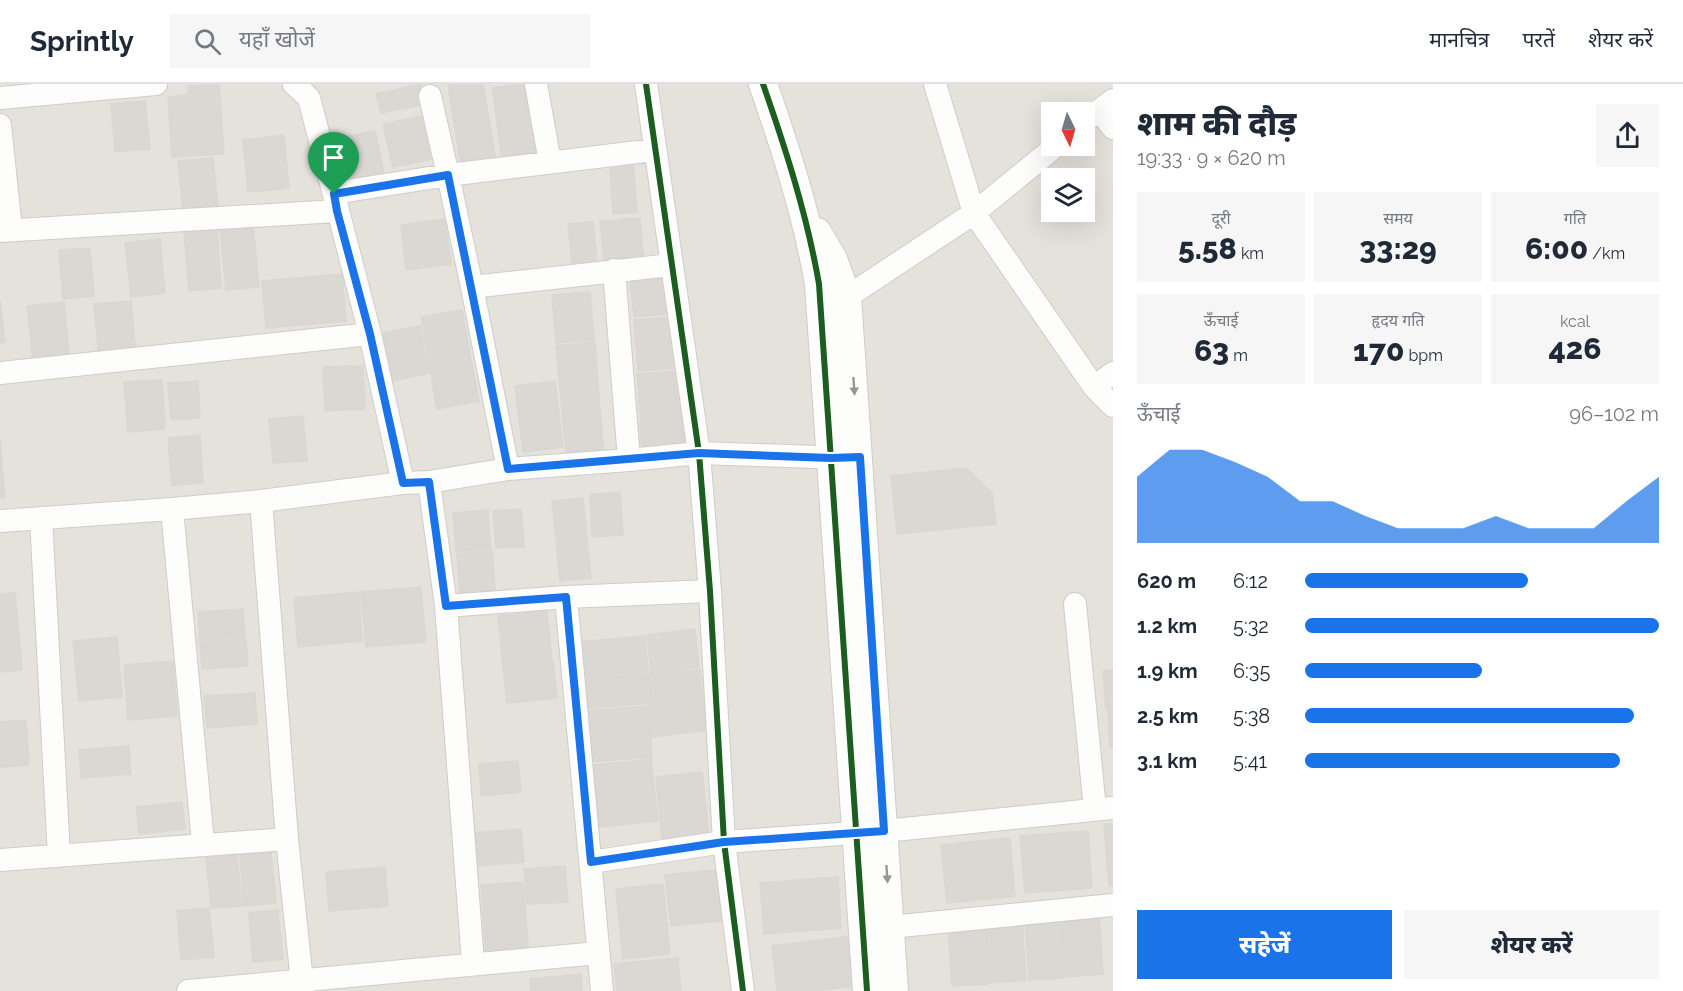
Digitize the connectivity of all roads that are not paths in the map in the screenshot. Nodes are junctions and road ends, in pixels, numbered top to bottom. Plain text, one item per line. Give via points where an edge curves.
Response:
1 (155, 84) edge
2 (294, 84) edge
3 (536, 84) edge
4 (646, 84) edge
5 (763, 84) edge
6 (935, 84) edge
7 (430, 96) dead end
8 (0, 98) edge
9 (1099, 110) edge
10 (0, 125) edge
11 (1113, 128) edge
12 (654, 150) junction
13 (1044, 156) edge
14 (550, 162) junction
15 (448, 175) junction
16 (336, 202) junction
17 (805, 212) junction
18 (974, 213) junction
19 (5, 230) edge
20 (671, 265) junction
21 (614, 270) junction
22 (472, 287) junction
23 (848, 297) junction
24 (370, 334) junction
25 (837, 342) junction
26 (0, 373) edge
27 (1113, 373) edge
28 (1094, 387) junction
29 (1113, 406) edge
30 (699, 453) junction
31 (860, 457) junction
32 (831, 458) junction
33 (629, 460) junction
34 (508, 469) junction
35 (429, 482) junction
36 (403, 483) junction
37 (261, 501) junction
38 (172, 509) junction
39 (41, 518) junction
40 (0, 521) edge
41 (711, 591) junction
42 (566, 597) junction
43 (1075, 604) dead end
44 (446, 606) junction
45 (1104, 809) edge
46 (870, 832) junction
47 (287, 838) junction
48 (724, 842) junction
49 (203, 843) junction
50 (59, 856) junction
51 (0, 860) edge
52 (591, 862) junction
53 (1113, 905) edge
54 (890, 927) junction
55 (598, 953) junction
56 (473, 963) junction
57 (302, 985) edge
58 (188, 991) edge
59 (602, 991) edge
60 (742, 991) edge
61 (867, 991) edge
62 (894, 991) edge

1 - 8 street
2 - 16 street via 309,98
3 - 14 street
4 - 12 street
5 - 17 street
6 - 18 street
7 - 15 street
9 - 11 street
10 - 19 street
12 - 14 street
12 - 20 street
13 - 18 street
14 - 15 street
15 - 16 street
15 - 22 street
16 - 19 street
16 - 24 street
17 - 23 street via 833,259
17 - 25 street via 819,284
18 - 23 street
18 - 28 street
20 - 21 street
20 - 30 street
21 - 22 street
21 - 33 street
22 - 34 street
23 - 25 street
24 - 26 street
24 - 36 street
25 -> 31 street
25 - 32 street
27 - 28 street
28 - 29 street
30 - 32 street
30 - 33 street
30 - 41 street
31 - 32 street
31 - 46 street
32 - 46 street
33 - 34 street
34 - 35 street
35 - 36 street
35 - 44 street
36 - 37 street
37 - 38 street
37 - 47 street
38 - 39 street
38 - 49 street
39 - 40 street
39 - 50 street
41 - 42 street
41 - 48 street
42 - 44 street
42 - 52 street
43 - 45 street
44 - 56 street
45 - 46 street
46 - 48 street
46 -> 54 street
46 - 61 street
47 - 49 street
47 - 57 street
48 - 52 street
48 - 60 street
49 - 50 street
50 - 51 street
52 - 55 street
53 - 54 street
54 - 62 street
55 - 56 street
55 - 59 street
56 - 57 street
57 - 58 street

